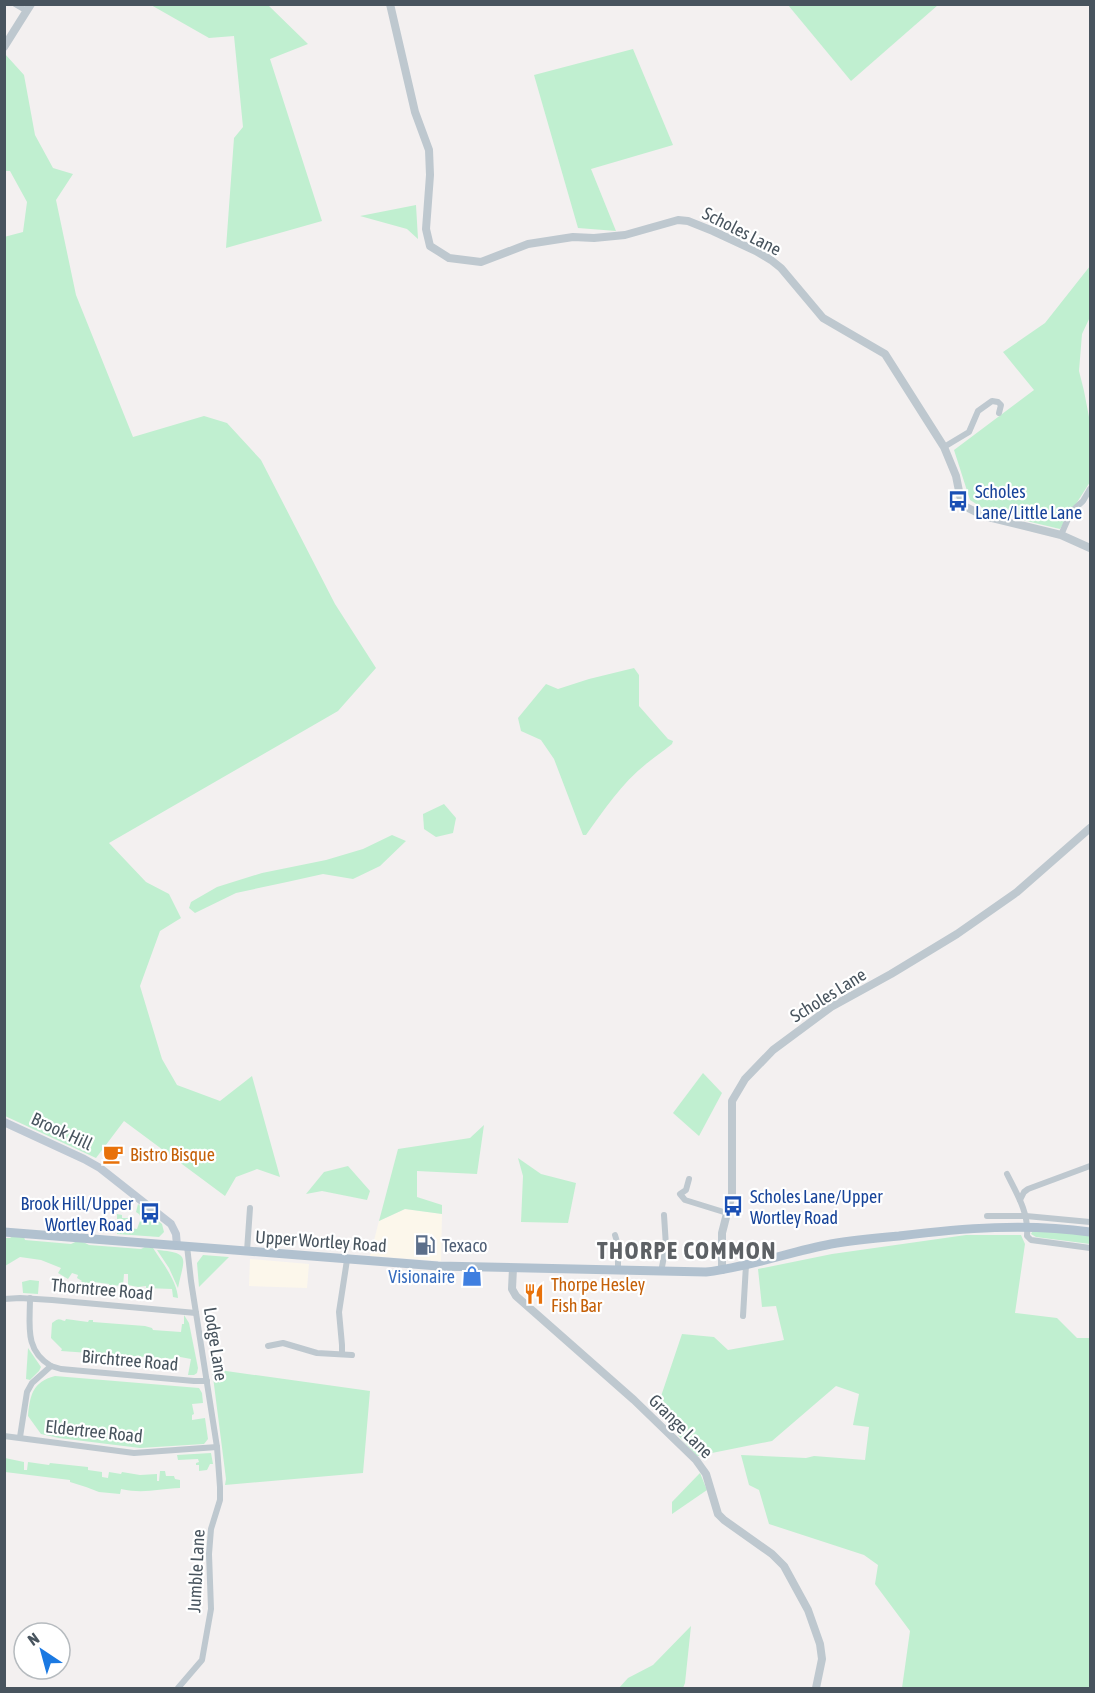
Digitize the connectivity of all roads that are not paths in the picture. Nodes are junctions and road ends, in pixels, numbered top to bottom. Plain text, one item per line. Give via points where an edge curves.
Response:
1 (15, 4) edge
2 (390, 4) edge
3 (29, 8) edge
4 (4, 47) edge
5 (999, 413) dead end
6 (944, 447) junction
7 (1090, 489) edge
8 (1061, 535) junction
9 (1090, 548) edge
10 (1090, 828) edge
11 (4, 1122) edge
12 (1090, 1166) edge
13 (1007, 1174) dead end
14 (689, 1179) dead end
15 (1020, 1200) junction
16 (250, 1208) dead end
17 (727, 1213) junction
18 (664, 1215) dead end
19 (987, 1216) dead end
20 (1026, 1216) junction
21 (1090, 1222) edge
22 (1028, 1227) junction
23 (4, 1232) edge
24 (1090, 1232) edge
25 (615, 1235) dead end
26 (182, 1246) junction
27 (1090, 1248) edge
28 (247, 1251) junction
29 (347, 1260) junction
30 (746, 1265) junction
31 (513, 1268) junction
32 (618, 1270) junction
33 (722, 1270) junction
34 (661, 1272) junction
35 (30, 1298) junction
36 (4, 1299) edge
37 (196, 1312) junction
38 (743, 1316) dead end
39 (268, 1346) dead end
40 (342, 1354) junction
41 (352, 1355) dead end
42 (51, 1366) junction
43 (207, 1381) junction
44 (4, 1436) edge
45 (20, 1437) junction
46 (217, 1447) junction
47 (178, 1689) edge
48 (816, 1689) edge

1 - 3 street
2 - 6 street, Scholes Lane via 415,112 429,150 426,229 430,246 449,258 481,262 535,242 625,235 678,220 688,221 771,260 823,318 885,354
3 - 4 street
5 - 6 street via 1001,405 992,401 978,411 969,432
6 - 8 street, Scholes Lane via 964,506 984,516
7 - 8 street via 1071,512
8 - 9 street, Scholes Lane
10 - 17 street, Scholes Lane via 1017,892 891,974 831,1007 773,1050 745,1079 732,1101 732,1194
11 - 26 main road, Brook Hill via 100,1168 171,1224
12 - 15 street via 1028,1189
13 - 15 street
14 - 17 street via 686,1190 680,1194 685,1200
15 - 20 street
16 - 28 street
17 - 33 street, Scholes Lane via 722,1233
18 - 34 street via 666,1246
19 - 20 street
20 - 21 street
20 - 22 street
22 - 24 main road, Upper Wortley Road
22 - 27 street via 1031,1240
22 - 30 main road, Upper Wortley Road via 970,1228 833,1244
23 - 26 main road, Upper Wortley Road
25 - 32 street
26 - 28 main road, Upper Wortley Road
26 - 37 street, Lodge Lane
28 - 29 main road, Upper Wortley Road
29 - 31 main road, Upper Wortley Road
29 - 40 street via 339,1312
30 - 33 main road, Upper Wortley Road
30 - 38 street
31 - 32 main road, Upper Wortley Road
31 - 48 street, Grange Lane via 512,1289 516,1296 696,1460 706,1474 718,1514 784,1566 808,1610 820,1644 822,1659
32 - 34 main road, Upper Wortley Road
33 - 34 main road, Upper Wortley Road
35 - 36 street, Thorntree Road
35 - 37 street, Thorntree Road
35 - 42 street via 31,1343 39,1357
37 - 43 street, Lodge Lane
39 - 40 street via 283,1343 317,1353
40 - 41 street
42 - 43 street, Birchtree Road
42 - 45 street via 27,1392
43 - 46 street, Lodge Lane
44 - 45 street, Eldertree Road
45 - 46 street, Eldertree Road via 135,1453
46 - 47 street, Jumble Lane via 220,1500 211,1529 211,1610 202,1660

